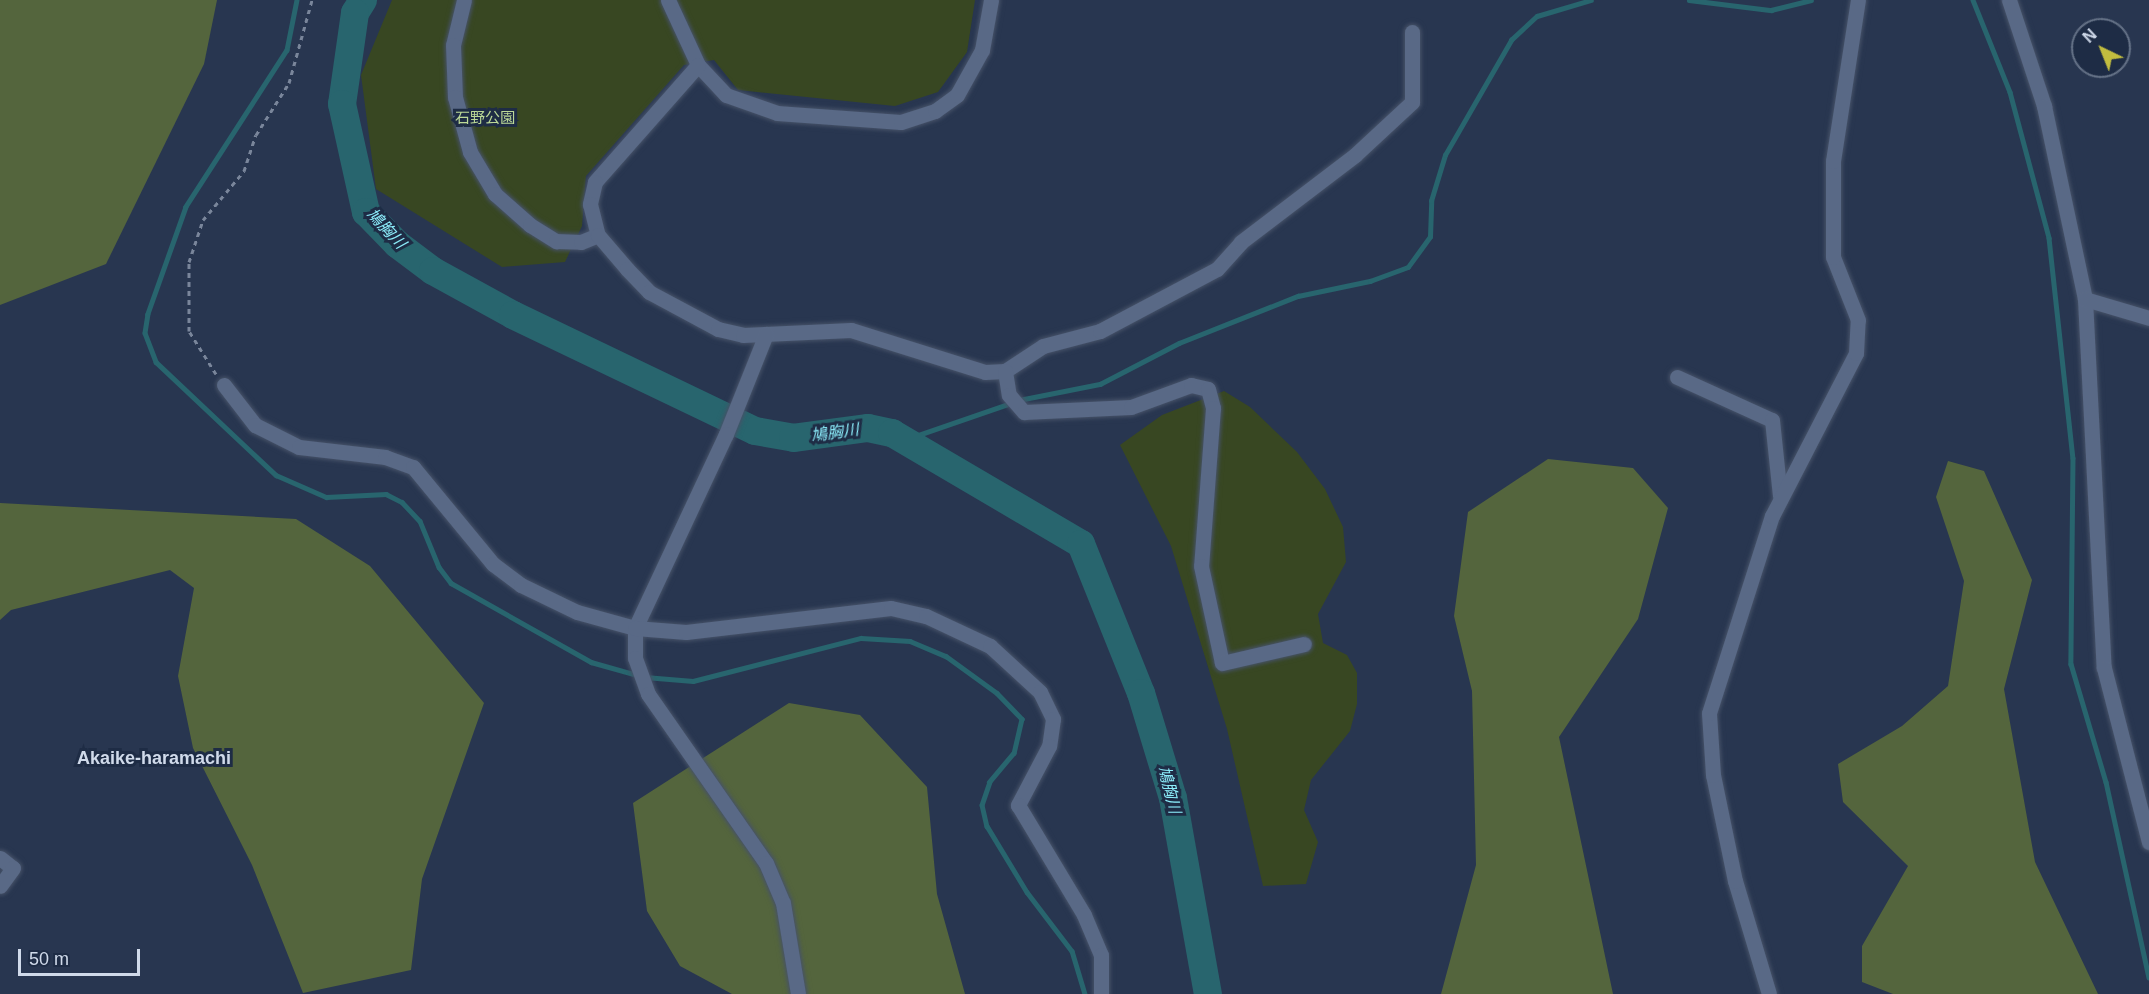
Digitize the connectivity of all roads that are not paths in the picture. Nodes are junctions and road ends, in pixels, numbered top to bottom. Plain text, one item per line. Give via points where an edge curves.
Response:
1 (464, 0) edge
2 (668, 0) edge
3 (991, 0) edge
4 (1858, 0) edge
5 (2009, 0) edge
6 (1412, 32) dead end
7 (698, 65) junction
8 (598, 235) junction
9 (2085, 299) junction
10 (2149, 318) edge
11 (766, 334) junction
12 (1005, 371) junction
13 (1677, 377) dead end
14 (224, 385) road end
15 (1780, 499) junction
16 (635, 628) junction
17 (1304, 644) dead end
18 (2149, 842) edge
19 (0, 858) edge
20 (0, 886) edge
21 (798, 994) edge
22 (1101, 994) edge
23 (1769, 994) edge

1 - 8 street via 453,45 455,97 470,152 495,195 530,225 556,241 581,242
2 - 7 street
3 - 7 street via 982,50 957,95 935,111 901,122 777,113 726,95
4 - 15 street via 1833,161 1833,257 1858,320 1856,353
5 - 9 street via 2044,106
6 - 12 street via 1412,102 1354,155 1241,242 1217,269 1100,331 1043,346
7 - 8 street via 595,182 590,204
8 - 11 street via 649,292 696,321 743,335
9 - 10 street
9 - 18 street via 2104,668
11 - 12 street via 851,330 952,365
11 - 16 street via 726,434
12 - 17 street via 1009,394 1023,412 1131,407 1191,385 1208,389 1213,408 1201,566 1222,663
13 - 15 street via 1772,420
14 - 16 street via 255,425 299,447 385,457 413,467 493,564 521,585 577,612
15 - 23 street via 1709,713 1708,737 1735,880
16 - 21 street via 635,658 648,694 766,863 783,903
16 - 22 street via 686,632 891,608 926,616 990,646 1040,692 1053,719 1049,746 1018,806 1084,915 1101,955
19 - 20 street via 14,868

